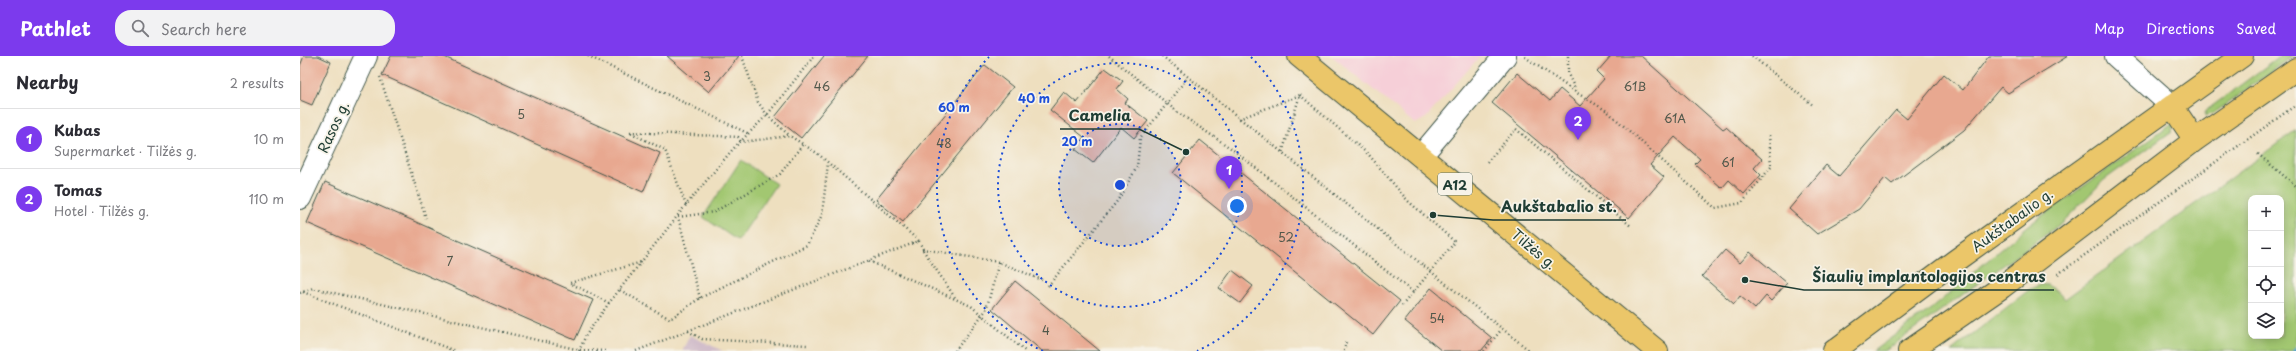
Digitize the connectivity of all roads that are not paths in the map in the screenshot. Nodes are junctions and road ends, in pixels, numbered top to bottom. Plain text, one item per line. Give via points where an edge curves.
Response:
1 (1299, 56) edge
2 (1505, 56) edge
3 (2116, 56) edge
4 (2242, 56) edge
5 (372, 63) edge
6 (2296, 69) edge
7 (2172, 106) junction
8 (2195, 140) junction
9 (1421, 156) junction
10 (300, 198) edge
11 (1657, 351) edge
12 (1834, 351) edge
13 (1909, 351) edge

1 - 9 main road, Tilžės g. / A12
2 - 9 street
3 - 7 street
4 - 7 main road, Aukštabalio g.
5 - 10 street, Rasos g.
6 - 8 main road
7 - 8 main road
7 - 12 main road, Aukštabalio g.
8 - 13 main road via 2002,287
9 - 11 main road, Tilžės g. / A12

